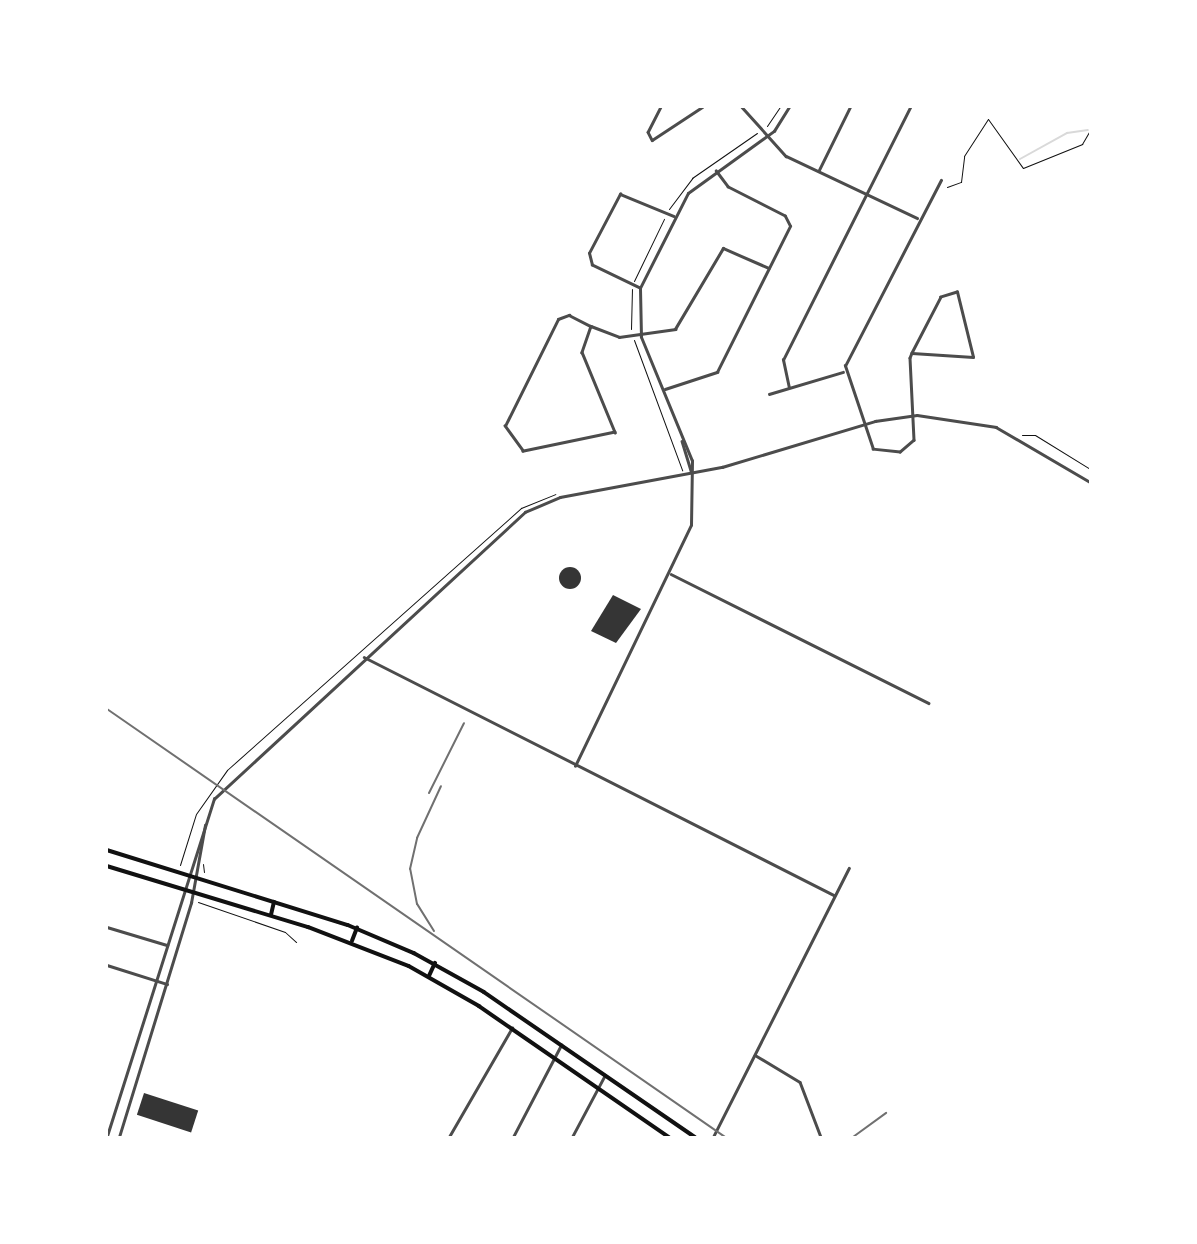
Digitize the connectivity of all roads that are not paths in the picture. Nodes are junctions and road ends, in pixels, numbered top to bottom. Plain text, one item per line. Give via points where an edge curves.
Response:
1 (661, 107) edge
2 (702, 107) edge
3 (742, 107) edge
4 (789, 107) edge
5 (850, 107) edge
6 (911, 107) edge
7 (766, 136) junction
8 (716, 170) junction
9 (819, 170) junction
10 (941, 180) dead end
11 (868, 192) junction
12 (674, 216) junction
13 (917, 218) junction
14 (769, 268) junction
15 (640, 288) junction
16 (591, 326) junction
17 (640, 334) junction
18 (912, 354) junction
19 (844, 372) junction
20 (789, 388) junction
21 (664, 390) junction
22 (769, 394) dead end
23 (913, 415) junction
24 (860, 425) junction
25 (693, 473) junction
26 (1090, 482) edge
27 (671, 574) junction
28 (364, 657) junction
29 (929, 703) dead end
30 (575, 766) junction
31 (206, 818) junction
32 (107, 850) edge
33 (107, 866) edge
34 (849, 868) dead end
35 (188, 875) junction
36 (198, 878) junction
37 (184, 889) junction
38 (194, 892) junction
39 (834, 895) junction
40 (275, 902) junction
41 (271, 915) junction
42 (107, 927) edge
43 (356, 928) junction
44 (352, 942) junction
45 (167, 945) junction
46 (435, 963) junction
47 (107, 965) edge
48 (429, 976) junction
49 (156, 980) junction
50 (167, 984) junction
51 (512, 1028) junction
52 (561, 1045) junction
53 (755, 1055) junction
54 (553, 1057) junction
55 (605, 1076) junction
56 (597, 1088) junction
57 (107, 1136) edge
58 (119, 1137) edge
59 (449, 1137) edge
60 (513, 1137) edge
61 (572, 1137) edge
62 (668, 1137) edge
63 (695, 1137) edge
64 (713, 1137) edge
65 (821, 1137) edge

1 - 2 street via 648,130 652,140
3 - 7 street
4 - 7 street
5 - 9 street
6 - 11 street
7 - 8 street
7 - 9 street via 786,156
8 - 12 street via 691,190
8 - 14 street via 730,188 789,219
9 - 11 street
10 - 13 street
11 - 13 street
11 - 20 street via 783,360
12 - 15 street
12 - 15 street via 620,194 589,253 592,265
13 - 19 street
14 - 17 street via 721,249 680,325
14 - 21 street via 717,372
15 - 17 street
16 - 16 street via 567,314 558,319 505,426 523,451 615,432 582,352
16 - 17 street via 615,337
17 - 21 street
18 - 18 street via 941,297 957,292 973,357
18 - 23 street
19 - 20 street
19 - 24 street
20 - 22 street
21 - 25 street
23 - 24 street
23 - 24 street via 914,440 898,453 870,448
23 - 26 street via 996,428
24 - 25 street
25 - 27 street via 690,530
25 - 28 street via 534,507
27 - 29 street
27 - 30 street
28 - 30 street
28 - 31 street via 222,789
30 - 39 street
31 - 35 street
31 - 36 street
32 - 35 main road
33 - 37 main road
34 - 39 street
35 - 36 main road
35 - 37 street
36 - 38 street
36 - 40 main road
37 - 38 main road
37 - 45 street
38 - 41 main road
38 - 50 street
39 - 53 street
40 - 41 main road
40 - 43 main road
41 - 44 main road
42 - 45 street
43 - 44 main road
43 - 46 main road
44 - 48 main road
45 - 49 street
46 - 48 main road
46 - 52 main road
47 - 49 street
48 - 51 main road
49 - 50 street
49 - 57 street
50 - 58 street
51 - 54 main road
51 - 59 street
52 - 54 street
52 - 55 main road
53 - 64 street
53 - 65 street via 800,1082
54 - 56 main road
54 - 60 street
55 - 56 street
55 - 63 main road
56 - 61 street
56 - 62 main road

